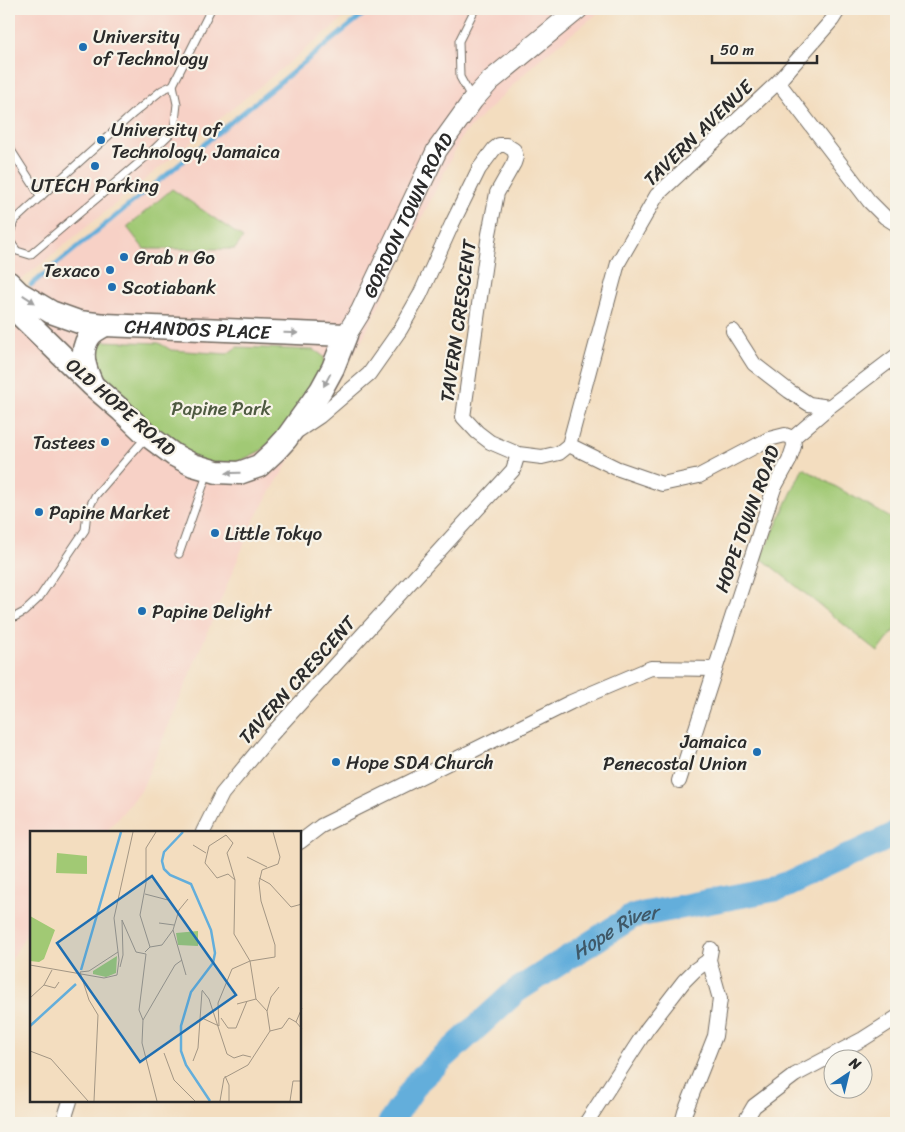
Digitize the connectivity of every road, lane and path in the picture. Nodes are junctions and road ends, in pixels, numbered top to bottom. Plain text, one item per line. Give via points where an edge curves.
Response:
1 (211, 9) edge
2 (475, 9) edge
3 (578, 9) edge
4 (839, 9) edge
5 (778, 82) junction
6 (173, 86) junction
7 (472, 100) junction
8 (9, 147) edge
9 (41, 197) junction
10 (896, 224) edge
11 (9, 236) edge
12 (9, 240) edge
13 (9, 283) edge
14 (9, 304) edge
15 (105, 325) junction
16 (733, 331) dead end
17 (346, 335) junction
18 (896, 356) edge
19 (92, 385) junction
20 (829, 407) junction
21 (147, 435) junction
22 (793, 438) junction
23 (280, 445) junction
24 (569, 445) junction
25 (518, 454) junction
26 (208, 470) junction
27 (179, 554) dead end
28 (9, 620) edge
29 (715, 669) junction
30 (679, 781) dead end
31 (204, 831) edge
32 (301, 841) edge
33 (896, 1018) edge
34 (70, 1102) edge
35 (63, 1123) edge
36 (586, 1123) edge
37 (682, 1123) edge
38 (744, 1123) edge

1 - 6 lane
2 - 7 lane via 459,41 460,77
3 - 7 main road, GORDON TOWN ROAD via 490,81
4 - 5 street, TAVERN AVENUE
5 - 10 street via 869,201
5 - 24 street, TAVERN AVENUE via 657,195 618,263
6 - 9 lane via 162,90 134,113
6 - 12 lane via 178,104 174,130 148,155 30,255 17,251
7 - 17 main road, GORDON TOWN ROAD via 437,150 361,311
8 - 9 lane
9 - 11 lane via 14,222
13 -> 15 main road, CHANDOS PLACE via 19,293 51,312 79,322
14 - 19 main road, OLD HOPE ROAD
15 -> 17 main road, CHANDOS PLACE
15 - 19 main road via 90,335 83,351
16 - 20 street via 754,364 809,404
17 -> 23 main road, GORDON TOWN ROAD via 321,390
18 - 20 street
19 - 21 main road, OLD HOPE ROAD
20 - 22 street
21 - 26 main road, OLD HOPE ROAD via 174,455
21 - 28 lane via 94,496 87,512 85,530 39,598
22 - 24 street, HOPE TOWN ROAD via 785,434 769,439 699,476 662,484 616,468
22 - 29 street, HOPE TOWN ROAD via 789,461 774,488
23 - 25 street, TAVERN CRESCENT via 369,374 420,295 479,169 494,149 506,145 514,150 516,157 497,193 463,417 490,442
23 -> 26 main road, OLD HOPE ROAD via 259,466 240,473
24 - 25 street via 559,453 542,457
25 - 31 street, TAVERN CRESCENT via 513,470 271,735 222,794
26 - 27 lane
29 - 30 street, HOPE TOWN ROAD
29 - 32 street via 651,668 571,702 321,826
33 - 38 street via 863,1039 794,1074 754,1106
34 - 35 street
36 - 37 street via 648,1029 710,954 720,999 715,1036

